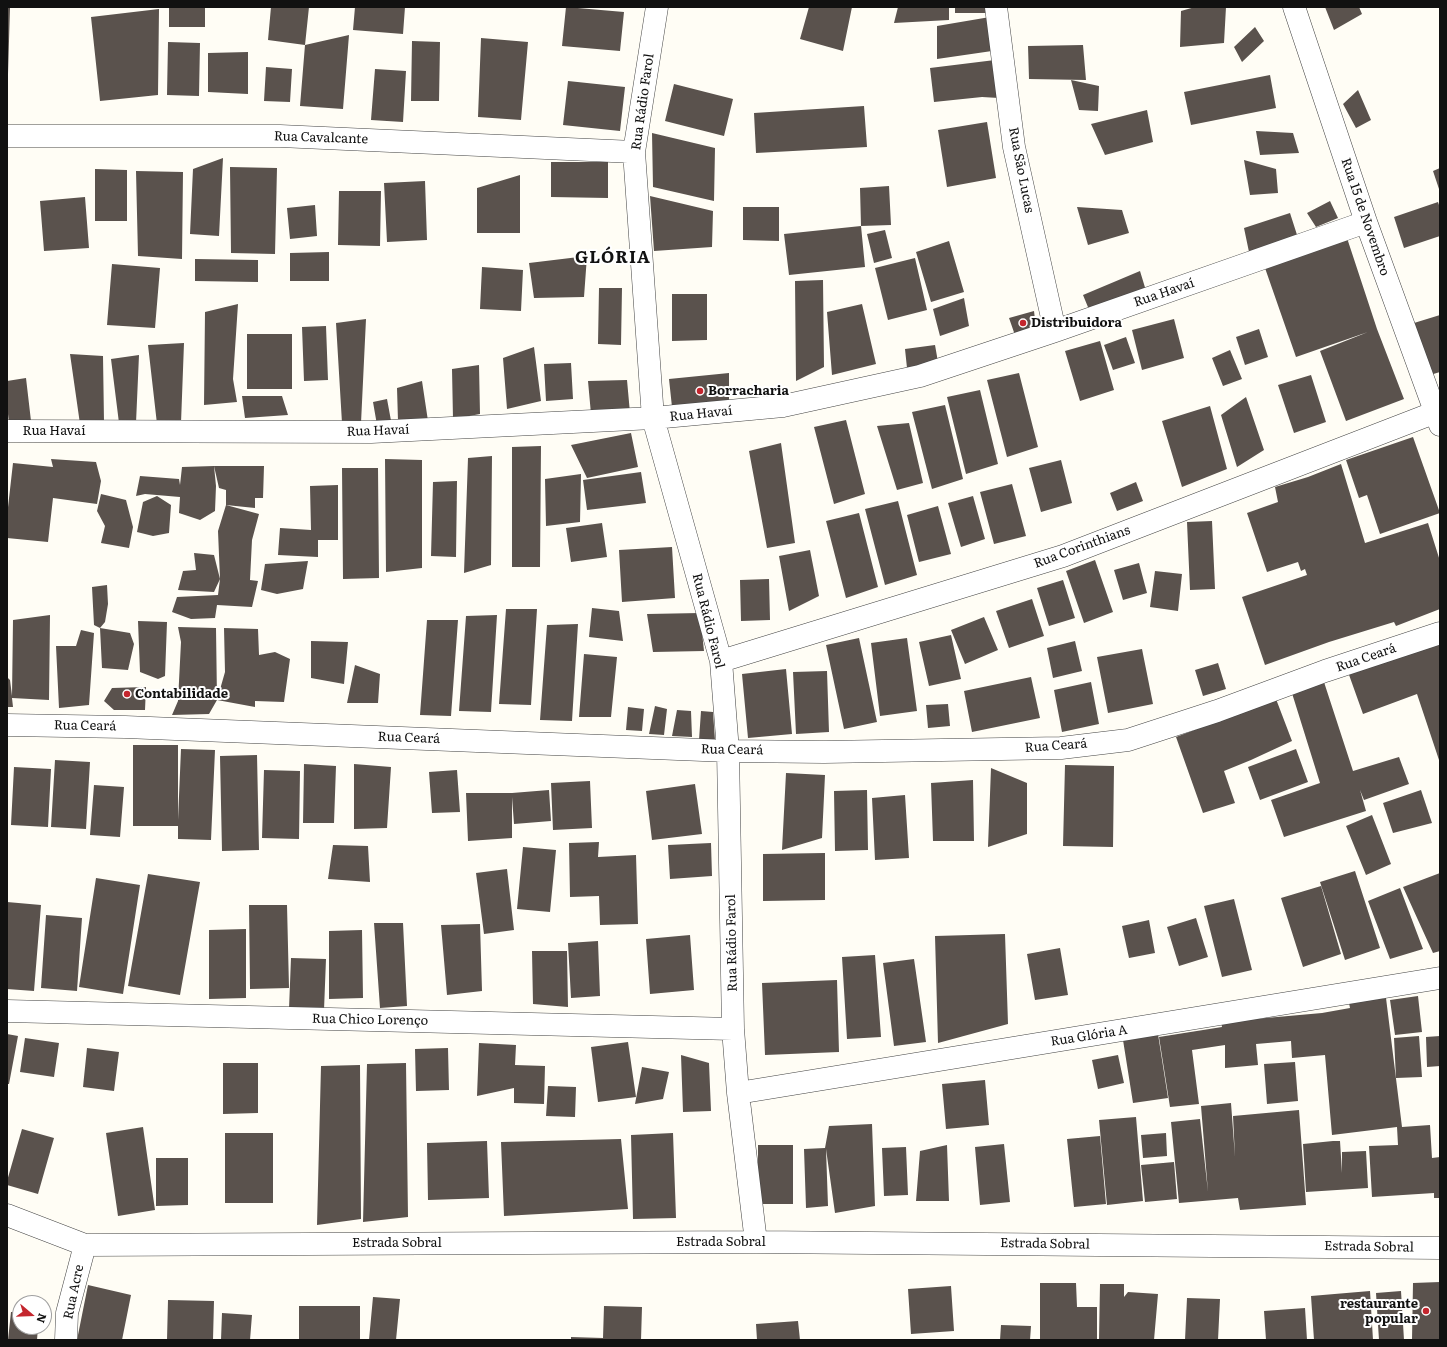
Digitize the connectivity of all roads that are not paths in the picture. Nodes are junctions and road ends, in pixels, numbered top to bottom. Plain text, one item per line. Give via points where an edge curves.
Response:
1 (657, 7) edge
2 (996, 7) edge
3 (1294, 7) edge
4 (7, 136) edge
5 (634, 152) junction
6 (1366, 222) junction
7 (1055, 331) junction
8 (653, 418) junction
9 (1438, 419) edge
10 (7, 431) edge
11 (1440, 633) edge
12 (720, 661) junction
13 (7, 725) edge
14 (728, 751) junction
15 (1440, 978) edge
16 (7, 1011) edge
17 (733, 1029) junction
18 (738, 1094) junction
19 (7, 1215) edge
20 (756, 1242) junction
21 (85, 1245) junction
22 (1440, 1248) edge
23 (66, 1340) edge

1 - 5 street, Rua Rádio Farol
2 - 7 street, Rua São Lucas via 1014,147
3 - 6 street, Rua 15 de Novembro
4 - 5 street, Rua Cavalcante via 280,136
5 - 8 street, Rua Rádio Farol
6 - 7 street, Rua Havaí
6 - 9 street, Rua 15 de Novembro
7 - 8 street, Rua Havaí via 920,376 783,406
8 - 10 street, Rua Havaí via 370,432
8 - 12 street, Rua Rádio Farol
9 - 12 street, Rua Corinthians via 1063,556
11 - 14 street, Rua Ceará via 1128,740 1061,748
12 - 14 street, Rua Rádio Farol
13 - 14 street, Rua Ceará via 125,727
14 - 17 street, Rua Rádio Farol
15 - 18 street, Rua Glória A
16 - 17 street, Rua Chico Lorenço
17 - 18 street, Rua Rádio Farol
18 - 20 street, Rua Rádio Farol
19 - 21 street, Estrada Sobral
20 - 21 street, Estrada Sobral
20 - 22 street, Estrada Sobral
21 - 23 street, Rua Acre via 68,1313

